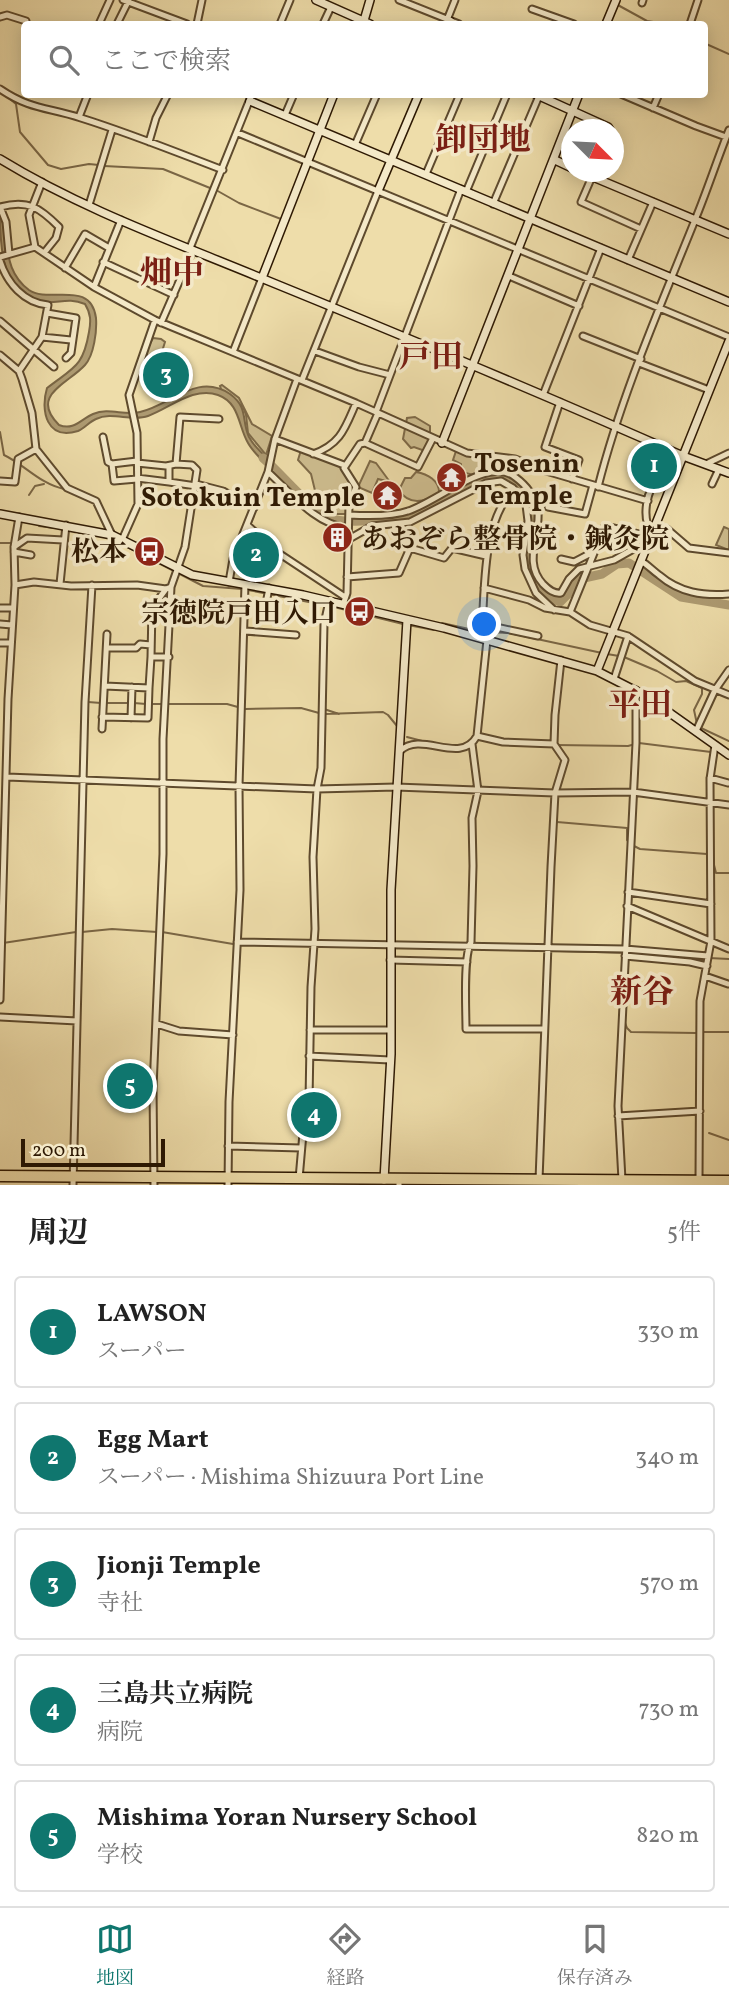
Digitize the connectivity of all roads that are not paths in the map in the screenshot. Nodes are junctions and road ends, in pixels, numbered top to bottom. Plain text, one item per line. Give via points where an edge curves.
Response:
1 (110, 0) edge
2 (201, 0) edge
3 (290, 0) edge
4 (316, 0) edge
5 (370, 0) edge
6 (399, 0) edge
7 (455, 0) edge
8 (616, 0) edge
9 (698, 0) edge
10 (127, 1) edge
11 (331, 6) junction
12 (532, 9) dead end
13 (0, 17) edge
14 (26, 21) dead end
15 (100, 21) edge
16 (118, 21) edge
17 (179, 21) edge
18 (198, 21) edge
19 (281, 21) edge
20 (324, 21) edge
21 (359, 21) edge
22 (366, 21) edge
23 (447, 21) edge
24 (449, 21) edge
25 (566, 21) edge
26 (607, 21) edge
27 (691, 21) edge
28 (0, 89) edge
29 (86, 98) edge
30 (166, 98) edge
31 (251, 98) edge
32 (292, 98) edge
33 (332, 98) edge
34 (375, 98) edge
35 (417, 98) edge
36 (458, 98) edge
37 (505, 98) edge
38 (536, 98) edge
39 (544, 98) edge
40 (578, 98) edge
41 (630, 98) edge
42 (657, 98) edge
43 (653, 108) junction
44 (574, 111) junction
45 (285, 115) junction
46 (79, 117) junction
47 (589, 119) edge
48 (319, 129) junction
49 (112, 130) junction
50 (238, 133) junction
51 (728, 133) edge
52 (149, 142) junction
53 (355, 145) junction
54 (0, 159) edge
55 (391, 159) junction
56 (307, 160) junction
57 (555, 160) junction
58 (561, 163) edge
59 (223, 170) junction
60 (426, 174) junction
61 (42, 182) junction
62 (590, 182) edge
63 (610, 182) edge
64 (464, 190) junction
65 (378, 191) junction
66 (653, 202) junction
67 (493, 204) junction
68 (32, 205) junction
69 (89, 205) junction
70 (449, 219) junction
71 (530, 219) junction
72 (695, 219) junction
73 (121, 220) junction
74 (641, 229) junction
75 (729, 234) edge
76 (35, 247) junction
77 (108, 248) junction
78 (601, 248) junction
79 (192, 249) junction
80 (519, 250) junction
81 (44, 253) junction
82 (9, 254) junction
83 (0, 259) edge
84 (628, 260) junction
85 (103, 262) junction
86 (65, 268) junction
87 (509, 276) junction
88 (670, 277) junction
89 (262, 278) junction
90 (588, 279) junction
91 (94, 287) junction
92 (174, 295) junction
93 (729, 302) edge
94 (579, 306) junction
95 (333, 307) junction
96 (658, 308) junction
97 (47, 313) junction
98 (0, 321) edge
99 (158, 321) junction
100 (583, 336) dead end
101 (42, 337) junction
102 (405, 337) junction
103 (729, 339) edge
104 (71, 340) junction
105 (34, 350) junction
106 (315, 351) junction
107 (233, 352) junction
108 (0, 355) edge
109 (66, 358) dead end
110 (640, 361) junction
111 (474, 366) junction
112 (54, 367) dead end
113 (19, 371) junction
114 (390, 375) junction
115 (299, 379) junction
116 (709, 390) junction
117 (543, 395) junction
118 (560, 402) junction
119 (356, 403) junction
120 (377, 412) junction
121 (219, 419) dead end
122 (617, 426) junction
123 (103, 437) dead end
124 (433, 438) junction
125 (275, 439) junction
126 (365, 443) junction
127 (442, 443) junction
128 (36, 449) junction
129 (729, 453) edge
130 (313, 454) junction
131 (683, 456) junction
132 (137, 462) junction
133 (112, 464) junction
134 (176, 464) junction
135 (706, 464) junction
136 (169, 466) junction
137 (344, 466) junction
138 (719, 469) junction
139 (269, 471) junction
140 (729, 473) edge
141 (674, 478) junction
142 (137, 479) junction
143 (572, 479) junction
144 (0, 481) edge
145 (169, 482) junction
146 (712, 484) dead end
147 (196, 485) junction
148 (595, 486) junction
149 (514, 489) junction
150 (648, 501) junction
151 (548, 507) dead end
152 (254, 508) junction
153 (0, 514) edge
154 (374, 515) junction
155 (349, 516) junction
156 (19, 517) junction
157 (66, 525) junction
158 (247, 525) junction
159 (372, 525) junction
160 (349, 527) junction
161 (653, 532) junction
162 (112, 535) junction
163 (349, 539) junction
164 (63, 540) junction
165 (122, 540) junction
166 (647, 547) junction
167 (14, 550) junction
168 (595, 551) junction
169 (729, 552) edge
170 (32, 555) dead end
171 (486, 556) junction
172 (561, 559) dead end
173 (641, 561) junction
174 (589, 566) junction
175 (179, 570) junction
176 (347, 577) junction
177 (229, 582) junction
178 (60, 584) junction
179 (245, 584) junction
180 (15, 585) junction
181 (92, 585) junction
182 (169, 588) junction
183 (269, 588) junction
184 (484, 588) junction
185 (729, 594) edge
186 (329, 601) junction
187 (344, 601) junction
188 (0, 607) edge
189 (13, 608) junction
190 (554, 610) junction
191 (570, 612) junction
192 (264, 614) dead end
193 (407, 623) junction
194 (0, 624) edge
195 (482, 624) junction
196 (12, 625) junction
197 (244, 631) junction
198 (613, 631) junction
199 (107, 634) dead end
200 (296, 635) dead end
201 (538, 636) dead end
202 (628, 636) junction
203 (484, 639) junction
204 (0, 643) edge
205 (11, 643) junction
206 (151, 645) junction
207 (107, 648) junction
208 (151, 657) junction
209 (169, 657) junction
210 (561, 660) junction
211 (0, 669) edge
212 (729, 670) edge
213 (10, 671) junction
214 (597, 671) junction
215 (614, 679) junction
216 (105, 687) junction
217 (132, 687) junction
218 (149, 688) junction
219 (636, 690) junction
220 (715, 690) junction
221 (729, 695) edge
222 (0, 699) edge
223 (8, 699) junction
224 (102, 717) junction
225 (131, 718) junction
226 (102, 729) dead end
227 (696, 731) junction
228 (477, 736) junction
229 (471, 744) junction
230 (554, 744) junction
231 (715, 745) junction
232 (398, 752) junction
233 (729, 755) edge
234 (8, 777) junction
235 (710, 778) junction
236 (83, 780) junction
237 (728, 783) edge
238 (163, 784) junction
239 (239, 786) junction
240 (396, 787) junction
241 (317, 789) junction
242 (478, 791) junction
243 (633, 792) junction
244 (555, 793) junction
245 (711, 803) junction
246 (729, 805) edge
247 (3, 857) edge
248 (628, 892) junction
249 (711, 904) junction
250 (627, 906) junction
251 (1, 919) edge
252 (711, 941) junction
253 (237, 942) junction
254 (314, 943) junction
255 (390, 945) junction
256 (469, 945) junction
257 (548, 949) junction
258 (729, 949) edge
259 (625, 953) junction
260 (390, 960) junction
261 (708, 960) junction
262 (467, 962) junction
263 (705, 976) junction
264 (729, 983) edge
265 (0, 1000) edge
266 (0, 1017) edge
267 (77, 1021) junction
268 (157, 1024) junction
269 (543, 1029) junction
270 (310, 1030) junction
271 (391, 1030) junction
272 (233, 1035) junction
273 (309, 1056) junction
274 (390, 1060) junction
275 (700, 1111) junction
276 (618, 1116) junction
277 (228, 1146) junction
278 (302, 1148) junction
279 (0, 1178) edge
280 (299, 1179) junction
281 (539, 1180) junction
282 (729, 1181) edge
283 (73, 1182) edge
284 (154, 1182) edge
285 (228, 1182) edge
286 (703, 1182) edge
287 (384, 1183) edge
288 (460, 1183) edge
289 (622, 1183) edge
290 (399, 1185) edge
291 (602, 1185) edge

1 - 15 street
2 - 18 street
3 - 19 street
4 - 11 street
5 - 22 street
6 - 23 street
7 - 24 street
8 - 26 street
9 - 27 street
10 - 16 street
10 - 17 street
11 - 20 street
11 - 21 street
12 - 25 street
13 - 14 street
28 - 46 street via 33,107
29 - 46 street
30 - 52 street
31 - 45 street
31 - 50 street
32 - 45 street
33 - 48 street
34 - 53 street
35 - 55 street
36 - 60 street
37 - 64 street
38 - 67 street
39 - 44 street
40 - 44 street
41 - 43 street
42 - 43 street
43 - 51 street
44 - 47 street
44 - 57 street
45 - 48 street
46 - 49 street
48 - 53 street
48 - 56 street
49 - 52 street
49 - 69 street
50 - 56 street
50 - 59 street
51 - 72 street
52 - 59 street
53 - 55 street
54 - 61 street
55 - 60 street
55 - 65 street
56 - 65 street
56 - 89 street
57 - 58 street
57 - 71 street
59 - 79 street
60 - 64 street
61 - 68 street
61 - 69 street
62 - 74 street via 581,202
63 - 66 street
64 - 67 street
64 - 70 street
65 - 70 street
65 - 95 street
66 - 72 street
66 - 74 street
67 - 71 street
68 - 76 street via 29,215
68 - 81 street via 59,227
68 - 82 street via 0,206
69 - 73 street
70 - 80 street
70 - 102 street
71 - 78 street
71 - 80 street
72 - 75 street
72 - 88 street
73 - 77 street
73 - 79 street
74 - 84 street
76 - 81 street
76 - 82 street
77 - 85 street
77 - 86 street via 85,234
78 - 84 street
78 - 90 street
79 - 89 street
79 - 92 street
80 - 87 street
80 - 90 street
81 - 86 street
82 - 83 street
83 - 97 street via 20,293 48,305
84 - 88 street
85 - 91 street
85 - 92 street
86 - 91 street
87 - 94 street
87 - 111 street
88 - 93 street
88 - 96 street
89 - 95 street
89 - 107 street
90 - 94 street
90 - 96 street
91 - 99 street
92 - 99 street
94 - 117 street
95 - 102 street
95 - 106 street
96 - 103 street
96 - 110 street
97 - 101 street
97 - 104 street via 76,318
98 - 105 street
99 - 107 street
99 - 132 street via 129,396
100 - 110 street
101 - 104 street
101 - 105 street
102 - 111 street
102 - 114 street
103 - 116 street
104 - 109 street
105 - 112 street
105 - 113 street
106 - 114 street
106 - 115 street
107 - 115 street
108 - 113 street
110 - 116 street
110 - 122 street
111 - 117 street
111 - 127 street
113 - 128 street via 32,413
114 - 120 street
115 - 119 street
115 - 125 street
116 - 131 street
117 - 118 street
118 - 122 street
118 - 143 street via 545,447 579,460
119 - 120 street
119 - 130 street via 335,442
120 - 124 street
120 - 126 street
121 - 134 street via 180,417
122 - 131 street
122 - 148 street
123 - 133 street via 107,462
124 - 126 street via 418,467
124 - 127 street
125 - 130 street
125 - 139 street
126 - 137 street
127 - 143 street via 467,453 515,459
128 - 144 street via 18,459 15,482
128 - 162 street via 67,488 96,501
129 - 135 street
130 - 137 street
131 - 135 street
131 - 141 street
132 - 133 street
132 - 136 street
132 - 142 street
133 - 142 street via 114,481
134 - 136 street
134 - 147 street via 196,467
135 - 138 street
136 - 145 street
137 - 155 street via 356,487
138 - 140 street
138 - 146 street
139 - 152 street
139 - 160 street via 321,519
141 - 150 street via 658,479
141 - 161 street
142 - 145 street
142 - 165 street via 137,508
143 - 148 street
145 - 147 street
147 - 152 street via 223,491
147 - 175 street
148 - 150 street
148 - 151 street via 585,513
149 - 159 street via 501,481 486,483 410,522
149 - 171 street via 501,508
149 - 190 street via 526,505 525,569 536,593
150 - 161 street via 646,521
152 - 158 street
153 - 156 street
154 - 155 street
154 - 159 street
154 - 174 street via 410,511 487,472 504,470 517,478 535,501 533,562 542,583 559,594 573,573
155 - 160 street
156 - 157 street
156 - 167 street
157 - 162 street
157 - 164 street
158 - 177 street
158 - 187 street
159 - 163 street
160 - 163 street
161 - 166 street
161 - 168 street via 606,525
161 - 169 street via 667,530 689,548
162 - 165 street
163 - 176 street
164 - 167 street via 27,538
164 - 178 street
165 - 175 street
166 - 173 street
166 - 174 street
167 - 170 street
167 - 180 street
168 - 172 street via 574,562
168 - 174 street
171 - 176 street via 452,548 442,558 410,548 398,574
171 - 184 street
173 - 185 street via 660,576 702,596
173 - 198 street
174 - 191 street
175 - 177 street
175 - 182 street
176 - 187 street
177 - 179 street
178 - 180 street
178 - 181 street
179 - 183 street
179 - 197 street
180 - 189 street
181 - 182 street
181 - 236 street
182 - 206 street via 152,608
182 - 209 street
183 - 186 street
183 - 192 street
184 - 190 street
184 - 195 street
186 - 187 street
186 - 241 street via 324,624
187 - 193 street
188 - 189 street
189 - 196 street
190 - 191 street
191 - 198 street
193 - 203 street
193 - 232 street
194 - 196 street
195 - 201 street
195 - 203 street
196 - 205 street
197 - 200 street
197 - 239 street
198 - 202 street
198 - 214 street
199 - 207 street
202 - 215 street
202 - 220 street
203 - 210 street
203 - 228 street
204 - 205 street
205 - 213 street
206 - 207 street
206 - 208 street
207 - 216 street
208 - 209 street
208 - 218 street
209 - 238 street
210 - 214 street
210 - 230 street
211 - 213 street
212 - 220 street
213 - 223 street
214 - 215 street
215 - 219 street
216 - 217 street
216 - 224 street
217 - 218 street
217 - 225 street
218 - 225 street via 148,718
219 - 227 street
219 - 243 street
220 - 221 street
220 - 227 street
222 - 223 street
223 - 234 street
224 - 225 street
224 - 226 street
227 - 231 street
228 - 229 street
228 - 230 street
229 - 232 street via 454,748 415,743
229 - 242 street
230 - 244 street via 565,760
231 - 233 street
231 - 235 street
232 - 240 street
234 - 236 street
234 - 247 street
235 - 237 street
235 - 245 street
236 - 238 street
236 - 267 street
238 - 239 street
238 - 268 street
239 - 241 street
239 - 253 street
240 - 241 street
240 - 242 street
240 - 255 street
241 - 254 street
242 - 244 street
242 - 256 street via 472,818
243 - 244 street
243 - 245 street
243 - 248 street
244 - 257 street
245 - 246 street
245 - 249 street
247 - 251 street
248 - 249 street
248 - 250 street
249 - 252 street
250 - 252 street
250 - 259 street
251 - 265 street
252 - 258 street
252 - 261 street
253 - 254 street
253 - 272 street
254 - 255 street
254 - 270 street
255 - 256 street
255 - 260 street
256 - 257 street
256 - 262 street
257 - 259 street
257 - 269 street
259 - 261 street
259 - 261 street via 690,962
259 - 276 street
260 - 262 street
260 - 271 street
261 - 263 street
262 - 269 street via 466,1029
263 - 264 street
263 - 275 street via 700,1001
266 - 267 street
267 - 283 street
268 - 272 street via 178,1031
268 - 284 street
269 - 281 street
270 - 271 street
270 - 273 street
271 - 274 street
272 - 277 street
273 - 274 street
273 - 278 street
274 - 287 street
275 - 276 street
275 - 286 street
276 - 289 street
277 - 278 street
277 - 285 street
278 - 280 street
279 - 283 highway
280 - 285 highway
280 - 287 highway
281 - 288 highway
281 - 289 highway
282 - 286 highway
283 - 284 highway
284 - 285 highway
285 - 287 highway
286 - 289 highway
287 - 288 highway
287 - 290 highway
288 - 290 highway
288 - 291 highway

